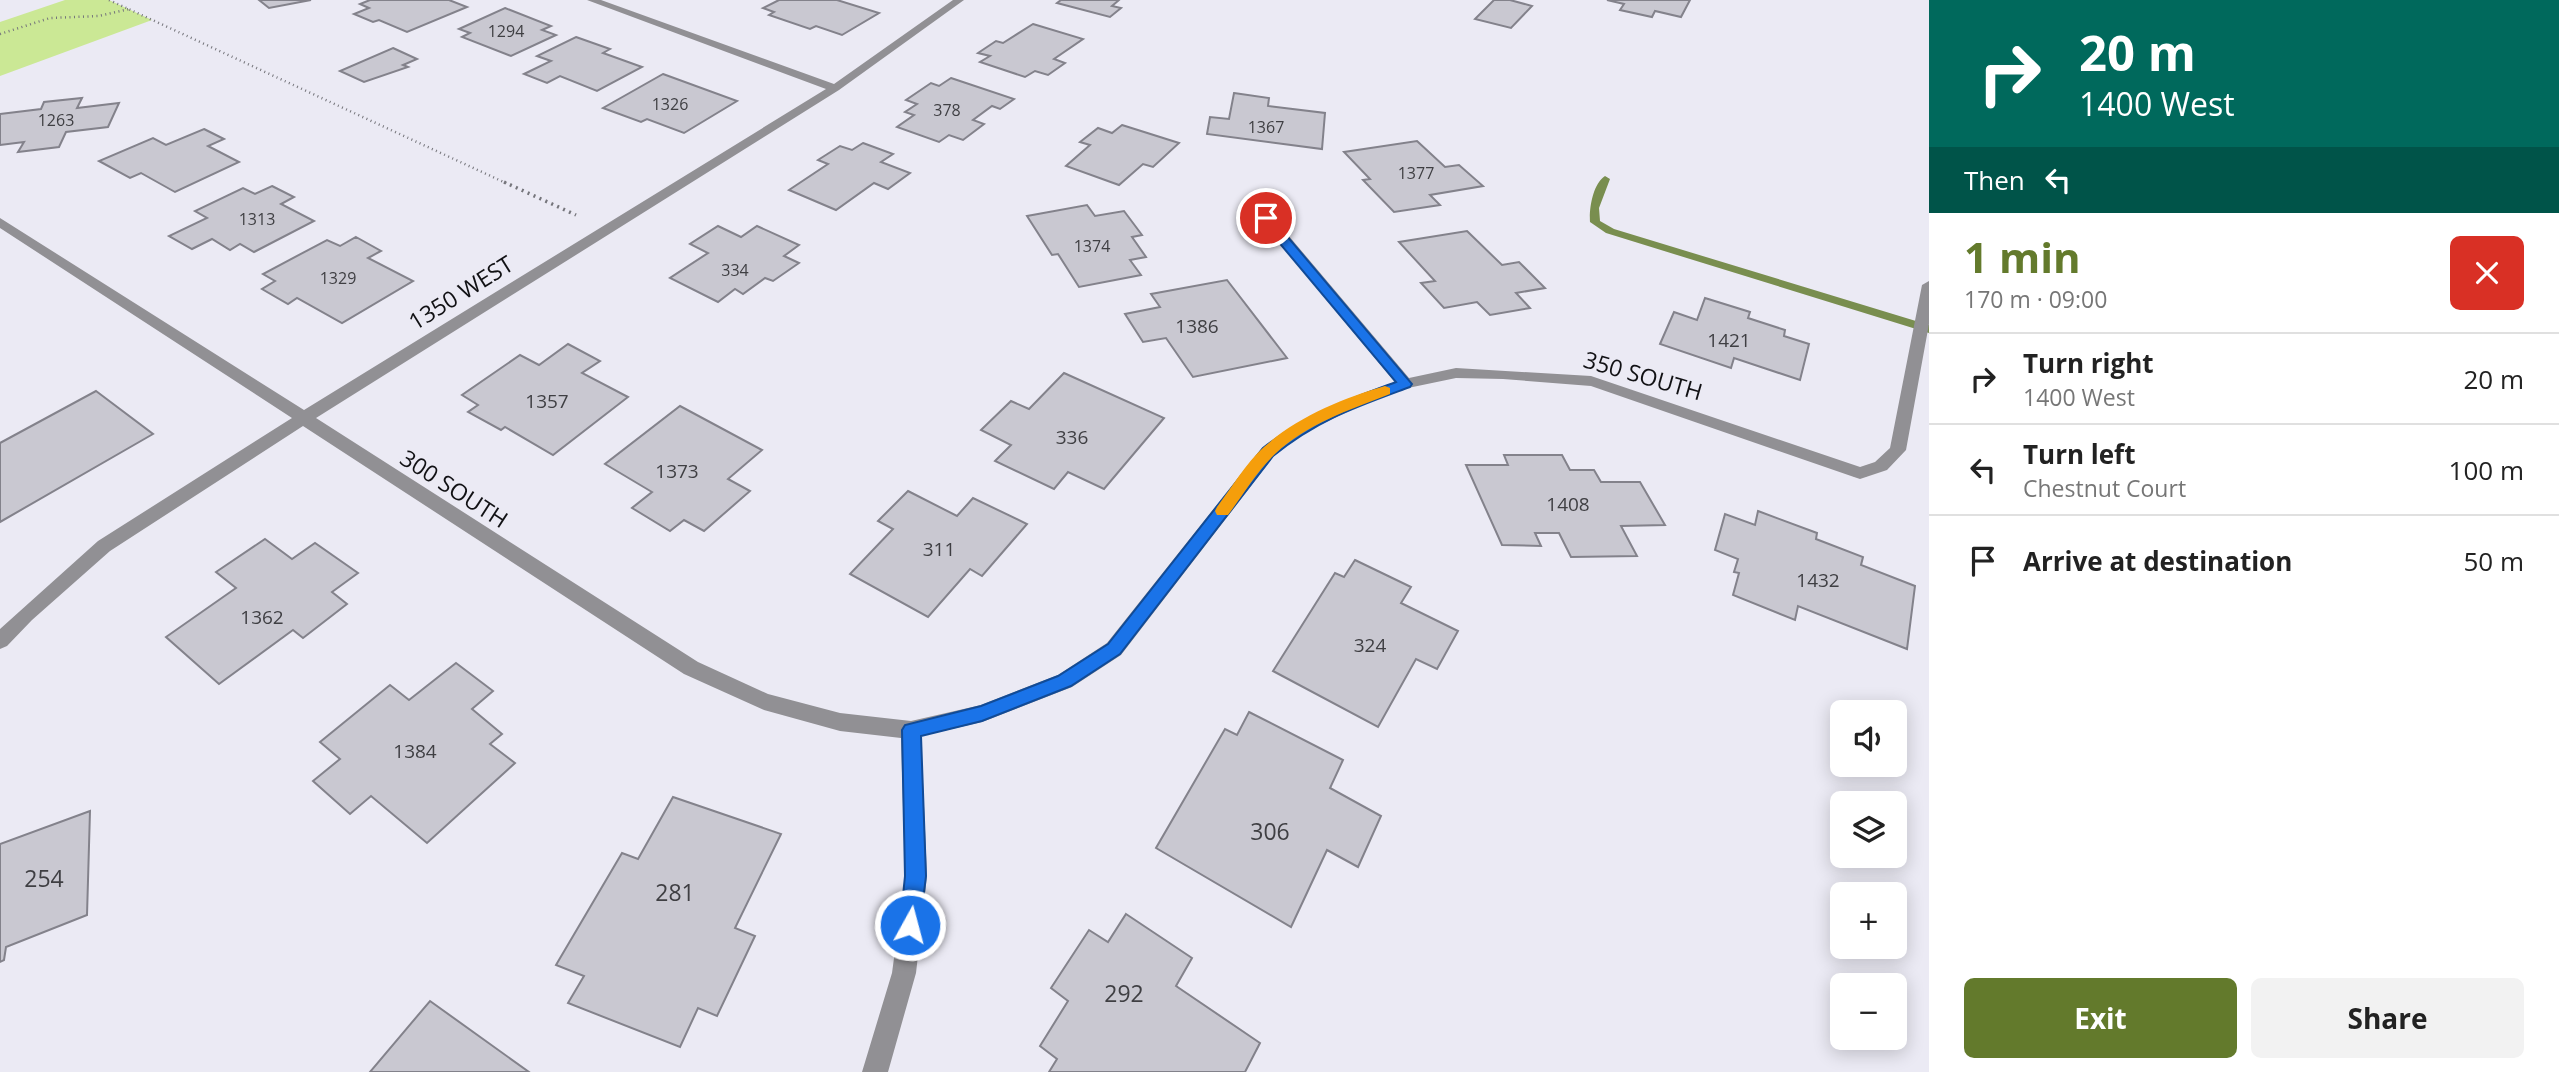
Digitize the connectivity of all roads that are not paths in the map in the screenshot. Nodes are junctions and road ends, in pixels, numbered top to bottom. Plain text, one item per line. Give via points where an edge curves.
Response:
1 (592, 0) edge
2 (959, 0) edge
3 (835, 88) junction
4 (1256, 206) dead end
5 (0, 222) edge
6 (1929, 285) edge
7 (1405, 384) junction
8 (303, 418) junction
9 (0, 641) edge
10 (911, 730) junction
11 (875, 1072) edge

1 - 3 street
2 - 3 street, 1350 WEST
3 - 8 street, 1350 WEST
4 - 7 street
5 - 8 street, 300 SOUTH
6 - 7 street, 350 SOUTH via 1898,450 1881,466 1860,473 1591,381 1456,373
7 - 10 street, 350 SOUTH via 1331,411 1268,452 1114,649 1065,681 982,713
8 - 9 street, 1350 WEST via 104,545
8 - 10 street, 300 SOUTH via 691,668 764,702 840,722
10 - 11 street via 916,876 904,973

